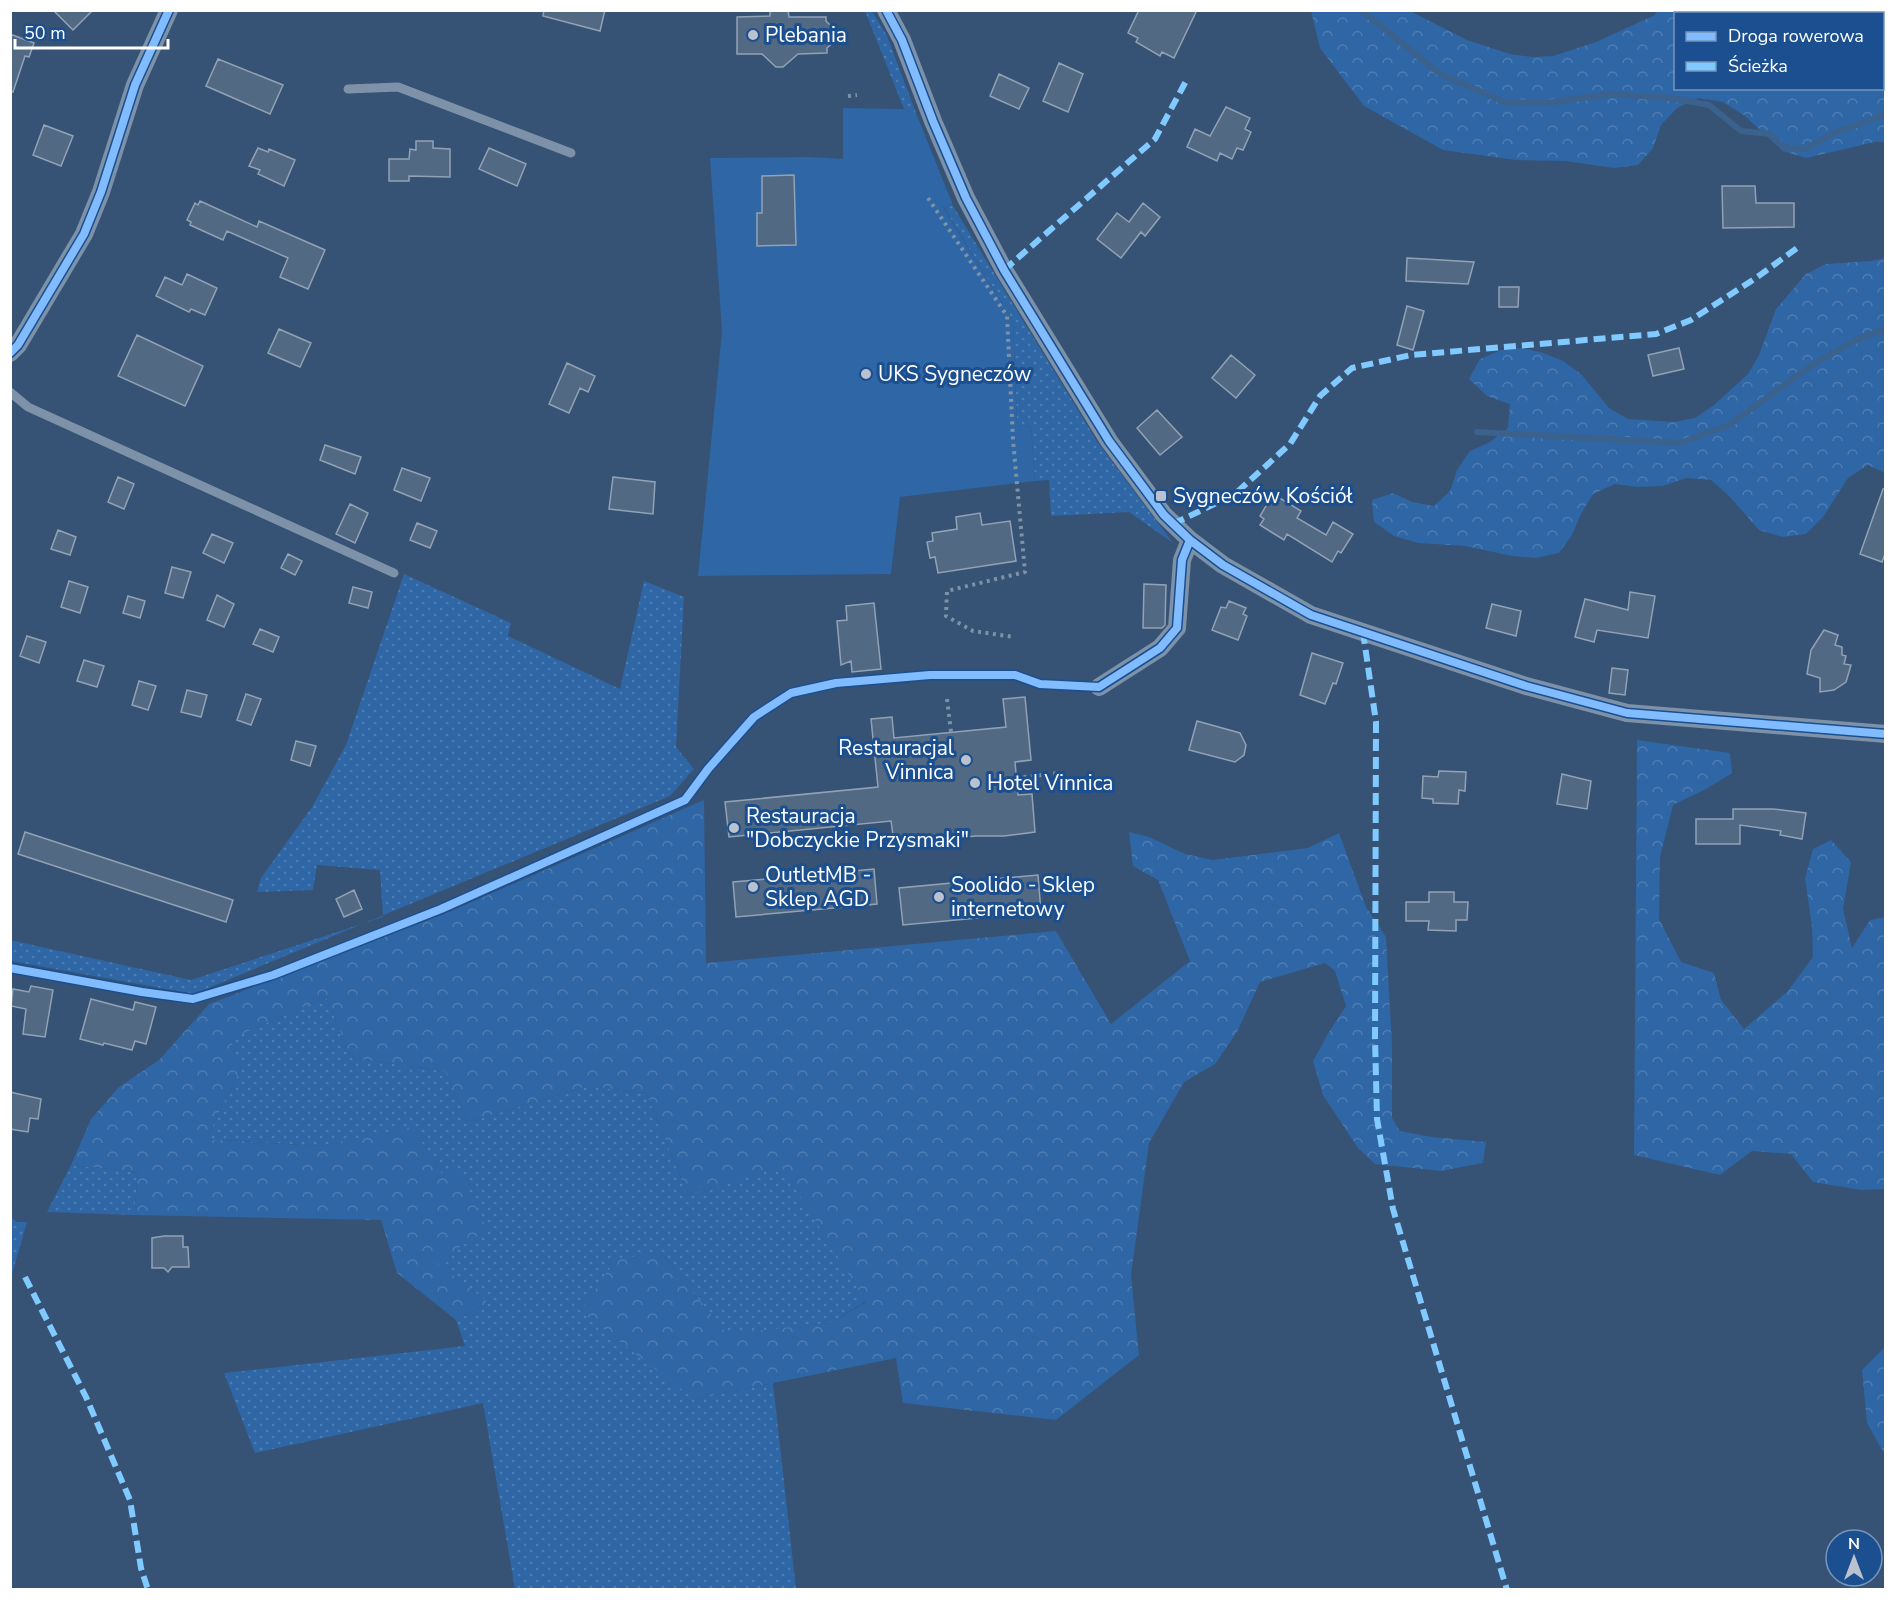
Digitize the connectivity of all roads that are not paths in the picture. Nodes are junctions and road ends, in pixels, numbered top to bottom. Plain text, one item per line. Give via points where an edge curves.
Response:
1 (170, 10) edge
2 (886, 10) edge
3 (348, 88) dead end
4 (571, 153) dead end
5 (10, 353) edge
6 (10, 392) edge
7 (1190, 540) junction
8 (394, 573) dead end
9 (1099, 687) joint
10 (1886, 734) edge
11 (10, 968) edge

1 - 5 street via 135,85 84,234
2 - 7 street via 966,198 1004,270 1109,441 1164,515
3 - 4 lane via 398,87
6 - 8 lane via 28,407
7 - 9 street via 1182,560 1177,628 1160,648
7 - 10 street via 1222,565 1311,615 1526,686 1627,713
9 - 11 lane via 1040,684 1015,675 930,675 836,683 791,693 754,717 685,800 441,909 273,975 193,999

